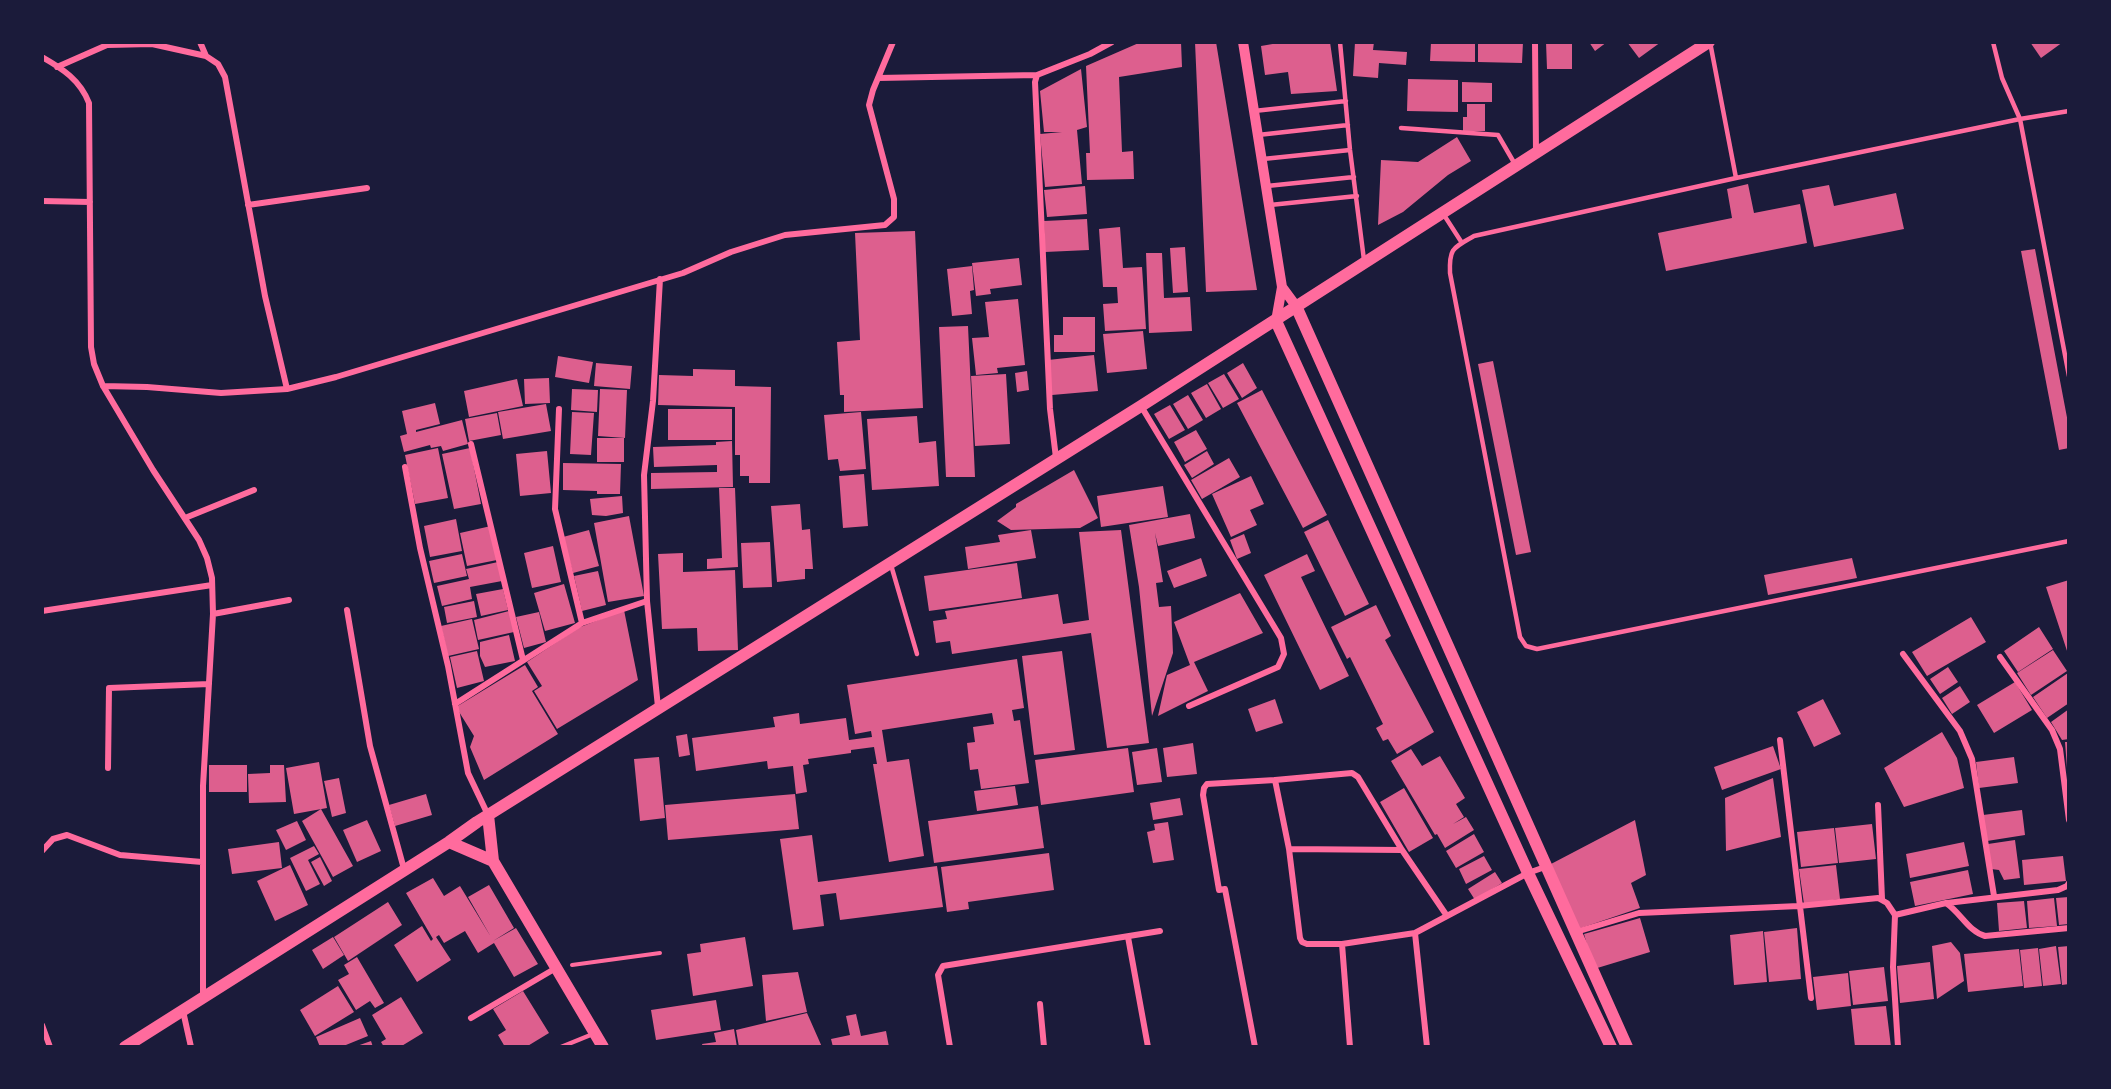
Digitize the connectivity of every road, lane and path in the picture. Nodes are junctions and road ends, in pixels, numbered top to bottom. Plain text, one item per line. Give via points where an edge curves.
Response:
1 (200, 42) edge
2 (893, 42) edge
3 (1112, 42) edge
4 (1243, 42) edge
5 (1340, 42) edge
6 (1535, 42) edge
7 (1710, 42) edge
8 (1994, 42) edge
9 (206, 56) junction
10 (42, 57) edge
11 (57, 67) junction
12 (1037, 75) junction
13 (878, 78) junction
14 (1346, 101) junction
15 (1254, 111) junction
16 (2069, 111) edge
17 (2020, 118) junction
18 (1348, 126) junction
19 (1401, 128) dead end
20 (1257, 135) junction
21 (1350, 150) junction
22 (1536, 153) junction
23 (1261, 159) junction
24 (1516, 166) junction
25 (1354, 177) junction
26 (1736, 178) junction
27 (1265, 186) junction
28 (367, 188) dead end
29 (1357, 196) junction
30 (42, 201) edge
31 (90, 202) junction
32 (248, 205) junction
33 (1269, 206) junction
34 (1442, 213) junction
35 (1462, 243) junction
36 (1365, 263) junction
37 (660, 279) junction
38 (1282, 287) junction
39 (1296, 306) junction
40 (1275, 321) junction
41 (2069, 376) edge
42 (103, 386) junction
43 (287, 389) junction
44 (1141, 406) junction
45 (559, 409) dead end
46 (471, 444) dead end
47 (1056, 458) junction
48 (405, 467) dead end
49 (254, 490) dead end
50 (185, 518) junction
51 (2069, 541) edge
52 (890, 562) junction
53 (212, 585) junction
54 (289, 600) dead end
55 (647, 602) junction
56 (347, 610) dead end
57 (42, 611) edge
58 (213, 614) junction
59 (582, 623) junction
60 (917, 654) dead end
61 (1903, 654) dead end
62 (2000, 657) dead end
63 (523, 660) junction
64 (210, 684) junction
65 (455, 704) junction
66 (1189, 706) dead end
67 (658, 708) junction
68 (1780, 740) dead end
69 (108, 768) dead end
70 (1275, 780) junction
71 (1878, 805) dead end
72 (488, 815) junction
73 (2069, 820) edge
74 (449, 842) junction
75 (1288, 849) junction
76 (1402, 850) junction
77 (42, 851) edge
78 (493, 861) junction
79 (202, 862) junction
80 (1545, 867) junction
81 (404, 869) junction
82 (1528, 873) junction
83 (2069, 883) edge
84 (1994, 896) junction
85 (1882, 899) junction
86 (1949, 905) junction
87 (1799, 906) junction
88 (1895, 915) junction
89 (1448, 916) junction
90 (2069, 928) edge
91 (1160, 932) dead end
92 (1415, 933) junction
93 (1575, 933) junction
94 (1128, 937) junction
95 (1342, 944) junction
96 (660, 953) dead end
97 (556, 968) junction
98 (203, 997) junction
99 (1811, 998) dead end
100 (1040, 1004) dead end
101 (183, 1011) junction
102 (471, 1018) dead end
103 (42, 1025) edge
104 (595, 1033) junction
105 (50, 1047) edge
106 (125, 1047) edge
107 (192, 1047) edge
108 (561, 1047) edge
109 (603, 1047) edge
110 (950, 1047) edge
111 (1044, 1047) edge
112 (1148, 1047) edge
113 (1255, 1047) edge
114 (1350, 1047) edge
115 (1427, 1047) edge
116 (1611, 1047) edge
117 (1627, 1047) edge
118 (1898, 1047) edge

1 - 9 street
2 - 13 street
3 - 12 street
4 - 15 street
5 - 14 lane
6 - 22 street
7 - 22 main road
7 - 26 lane
8 - 17 lane via 2002,78
9 - 11 street via 152,44 107,45
9 - 32 street via 218,64 225,77
10 - 11 street
11 - 31 street via 83,88 88,103
12 - 13 street
12 - 47 street via 1049,397
13 - 37 street via 869,105 894,199 894,217 885,225 785,235
14 - 15 lane
14 - 18 lane
15 - 20 street
16 - 17 lane
17 - 26 lane
17 - 41 lane
18 - 20 lane
18 - 21 lane
19 - 24 lane via 1498,135
20 - 23 street
21 - 23 lane
21 - 25 lane
22 - 24 main road
23 - 27 street
24 - 34 main road
25 - 27 lane
25 - 29 lane
26 - 35 lane via 1474,236
27 - 33 street
28 - 32 street
29 - 33 lane
29 - 36 lane
30 - 31 street
31 - 42 street via 91,347
32 - 43 street
33 - 38 street
34 - 35 lane
34 - 36 main road
35 - 51 lane via 1449,255 1450,273 1520,637 1526,646 1537,649
36 - 39 main road
37 - 43 street
37 - 55 street via 645,475
38 - 39 street
38 - 40 street
39 - 40 main road
39 - 80 main road
40 - 44 main road
40 - 82 main road
42 - 43 street via 221,393
42 - 50 street
44 - 47 main road
44 - 66 street via 1281,638 1284,654 1278,667
45 - 59 street via 555,509
46 - 63 street
47 - 52 main road
48 - 65 street
49 - 50 street
50 - 53 street via 207,558
52 - 60 lane
52 - 67 main road
53 - 57 street
53 - 58 street
54 - 58 street
55 - 59 street
55 - 67 street
56 - 81 street via 370,746
58 - 64 street
59 - 63 street
61 - 84 street via 1960,730 1972,759
62 - 73 street via 2052,730 2060,749
63 - 65 street
64 - 69 street via 109,688
64 - 79 street via 202,786
65 - 72 street via 468,773
67 - 72 main road
68 - 87 street
70 - 75 street
70 - 76 street via 1352,773
70 - 113 street via 1207,784 1203,795
71 - 85 street
72 - 74 main road
72 - 78 main road
74 - 78 main road
74 - 81 main road
75 - 76 street
75 - 95 street via 1302,942
76 - 89 street
77 - 79 street via 53,839 67,835 120,855
78 - 97 main road
79 - 98 street
80 - 82 street
80 - 93 main road
81 - 98 main road
82 - 89 street
82 - 116 main road
83 - 84 street via 2058,890
84 - 86 street
85 - 87 street
85 - 88 street
86 - 88 street
86 - 90 street via 1977,934 1985,936
87 - 93 street via 1639,913
87 - 99 street
88 - 118 street via 1893,967
89 - 92 street
91 - 94 street
92 - 95 street
92 - 115 street
93 - 117 main road
94 - 110 street via 943,966 938,975
94 - 112 street
95 - 114 street
96 - 97 path
97 - 102 street
97 - 104 main road
98 - 101 main road
100 - 111 street
101 - 106 main road
101 - 107 street
103 - 105 street
104 - 108 lane
104 - 109 main road

